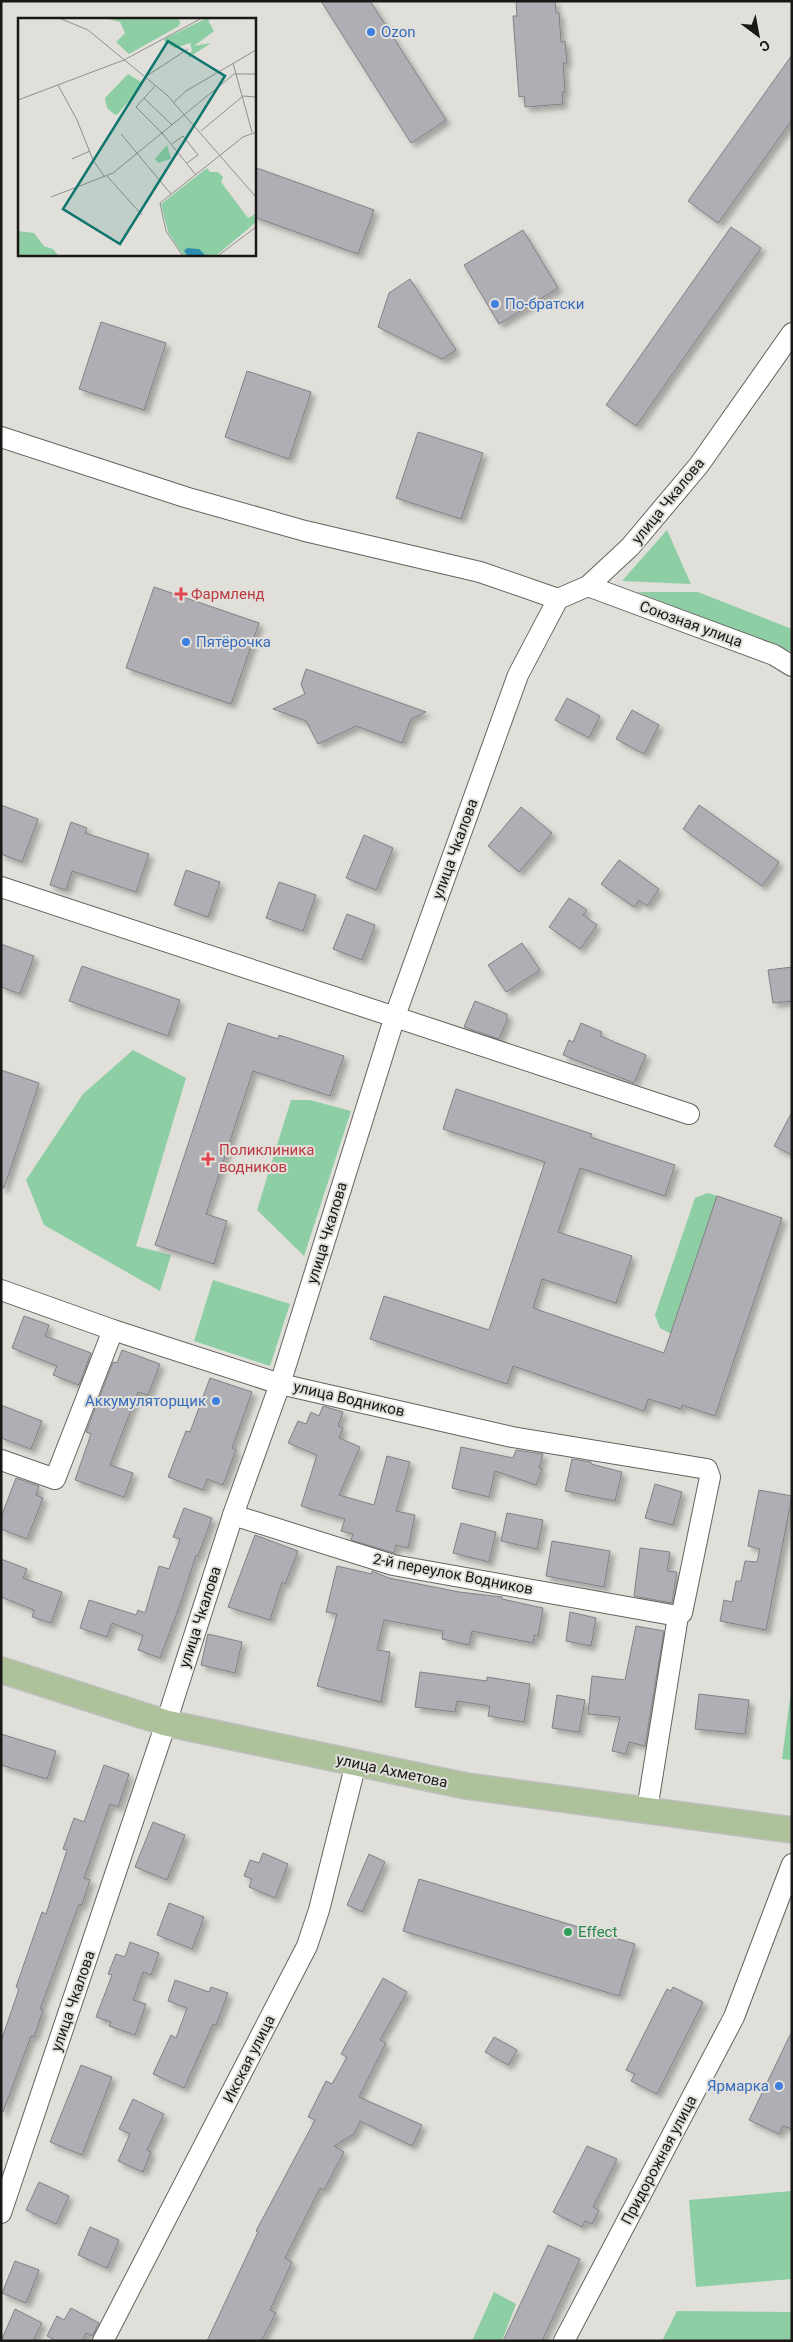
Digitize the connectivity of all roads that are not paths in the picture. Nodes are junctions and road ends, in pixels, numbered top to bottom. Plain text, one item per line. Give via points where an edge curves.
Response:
1 (792, 333) edge
2 (1, 437) edge
3 (588, 586) junction
4 (558, 599) junction
5 (792, 666) edge
6 (1, 887) edge
7 (395, 1016) junction
8 (689, 1114) dead end
9 (1, 1290) edge
10 (113, 1330) junction
11 (280, 1384) junction
12 (1, 1460) edge
13 (233, 1515) junction
14 (678, 1616) junction
15 (1, 1670) edge
16 (166, 1723) junction
17 (356, 1763) junction
18 (648, 1810) junction
19 (792, 1830) edge
20 (792, 1864) edge
21 (1, 2213) edge
22 (103, 2341) edge
23 (564, 2341) edge

1 - 3 street, улица Чкалова via 699,465 630,547
2 - 4 street via 185,497 305,531 480,572
3 - 4 street, улица Чкалова
3 - 5 street, Союзная улица via 774,655
4 - 7 street, улица Чкалова via 518,675
6 - 7 street
7 - 8 street
7 - 11 street, улица Чкалова
9 - 10 street, улица Водников
10 - 11 street, улица Водников
10 - 12 street via 55,1479
11 - 13 street, улица Чкалова
11 - 14 street, улица Водников via 512,1437 707,1469 710,1477 682,1613
13 - 14 street, 2-й переулок Водников via 393,1564
13 - 16 street, улица Чкалова
14 - 18 street
15 - 16 main road, улица Ахметова
16 - 17 main road, улица Ахметова
16 - 21 street, улица Чкалова
17 - 18 main road, улица Ахметова via 466,1786
17 - 22 street, Икская улица via 307,1946
18 - 19 main road, улица Ахметова
20 - 23 street, Придорожная улица via 734,2016

